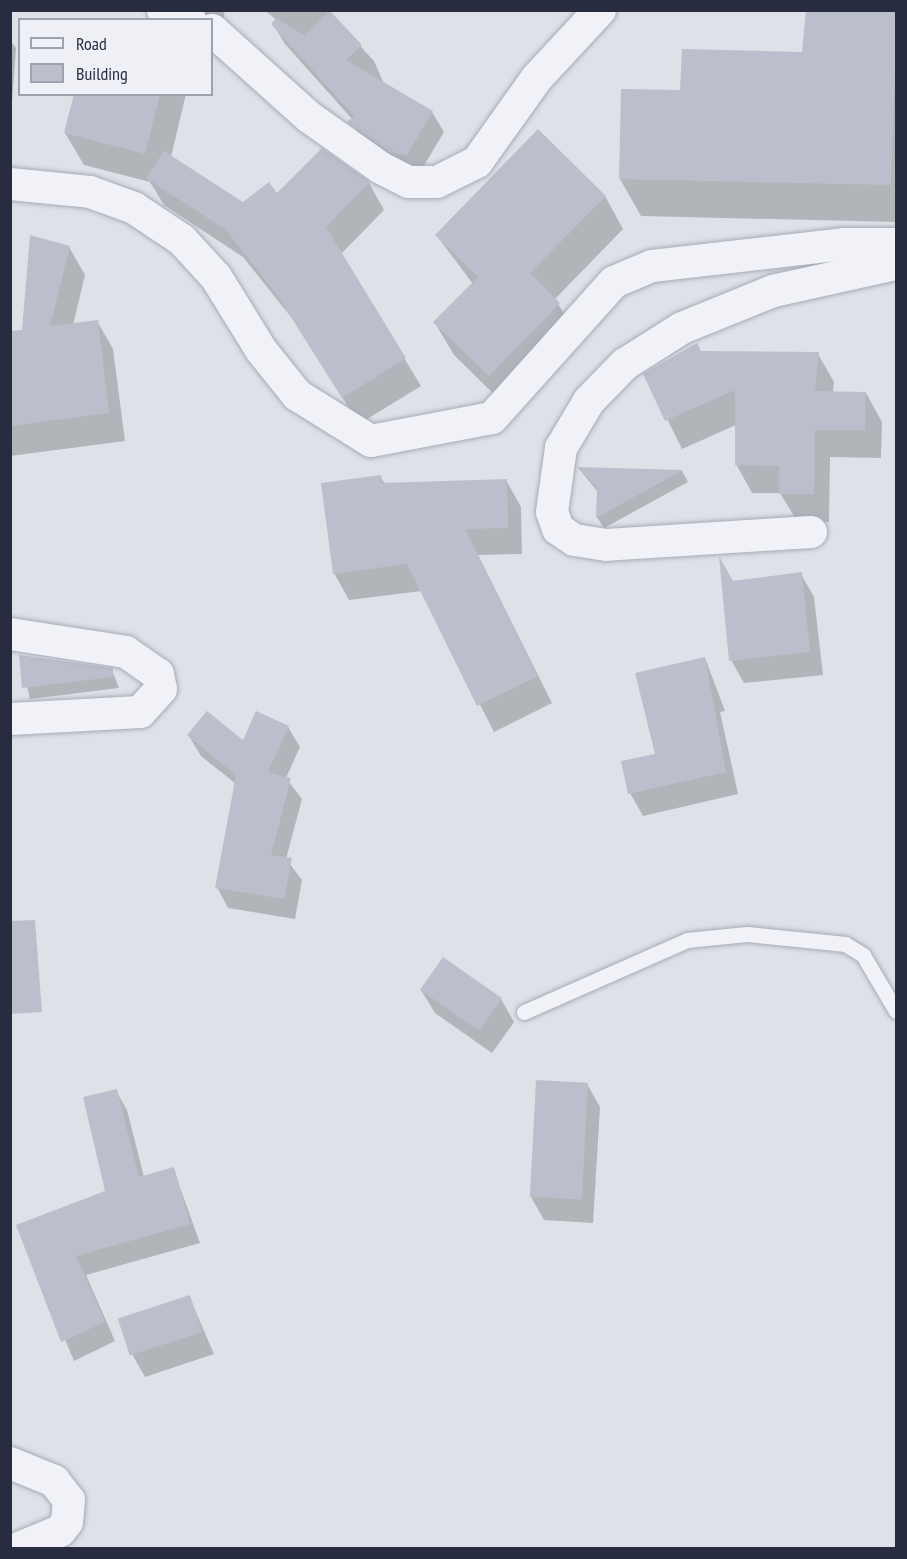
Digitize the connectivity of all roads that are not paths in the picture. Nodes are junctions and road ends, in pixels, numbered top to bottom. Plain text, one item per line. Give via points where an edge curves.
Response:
1 (163, 10) edge
2 (600, 10) edge
3 (185, 18) edge
4 (213, 31) edge
5 (10, 184) edge
6 (897, 244) edge
7 (897, 264) edge
8 (811, 532) dead end
9 (10, 634) edge
10 (10, 719) edge
11 (524, 1011) dead end
12 (897, 1011) edge
13 (10, 1463) edge
14 (19, 1548) edge

1 - 3 street
2 - 4 street via 537,78 477,162 437,182 409,182 381,168 309,117
5 - 6 street via 90,192 134,208 182,240 216,277 261,350 297,395 371,441 492,418 614,282 652,266 844,244
7 - 8 street via 773,291 682,328 625,363 589,401 561,448 552,512 558,530 574,540 606,545
9 - 10 street via 126,652 158,674 161,689 140,712
11 - 12 lane via 687,940 747,934 845,944 862,955
13 - 14 street via 54,1481 69,1500 67,1522 60,1532

